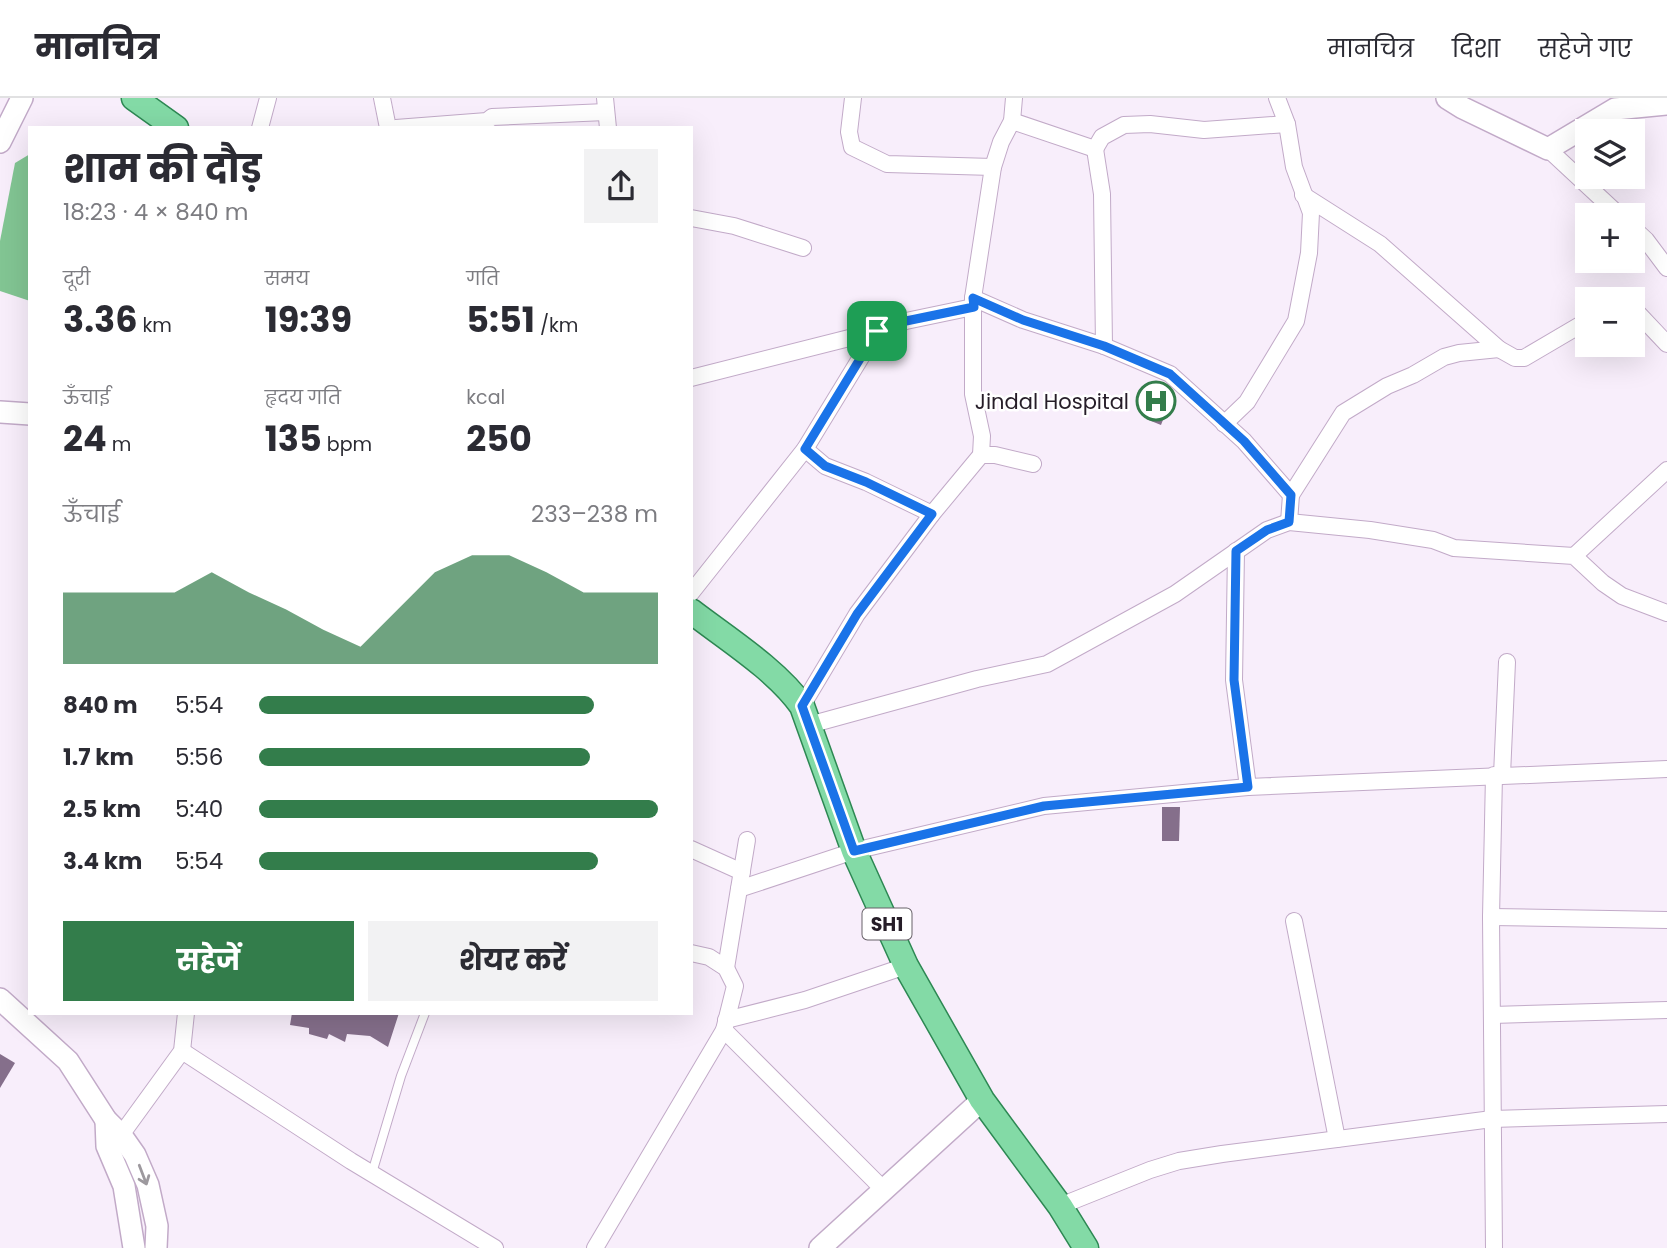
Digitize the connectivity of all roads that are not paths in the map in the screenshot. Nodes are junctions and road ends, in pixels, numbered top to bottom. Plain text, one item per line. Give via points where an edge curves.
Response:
1 (22, 98) edge
2 (134, 98) edge
3 (268, 98) edge
4 (382, 98) edge
5 (853, 98) edge
6 (1014, 98) edge
7 (1277, 98) edge
8 (1447, 98) edge
9 (1665, 102) edge
10 (607, 113) edge
11 (539, 121) edge
12 (1012, 121) junction
13 (1287, 124) junction
14 (173, 126) edge
15 (261, 126) edge
16 (388, 126) edge
17 (422, 126) edge
18 (0, 142) edge
19 (1095, 149) junction
20 (1548, 149) junction
21 (993, 167) junction
22 (1303, 195) junction
23 (1606, 203) edge
24 (693, 218) edge
25 (1645, 239) edge
26 (803, 248) dead end
27 (1667, 268) edge
28 (973, 303) junction
29 (1645, 321) edge
30 (1575, 328) edge
31 (877, 331) junction
32 (1667, 344) edge
33 (1104, 346) junction
34 (1499, 349) junction
35 (693, 377) edge
36 (0, 412) edge
37 (28, 414) edge
38 (1224, 424) junction
39 (805, 449) junction
40 (981, 455) junction
41 (1033, 464) dead end
42 (1665, 477) edge
43 (1291, 495) junction
44 (932, 514) junction
45 (1289, 522) junction
46 (1236, 551) junction
47 (1574, 556) junction
48 (693, 590) edge
49 (693, 613) edge
50 (1667, 613) edge
51 (1507, 662) dead end
52 (806, 716) junction
53 (1667, 769) edge
54 (1498, 775) junction
55 (1248, 787) junction
56 (747, 840) dead end
57 (693, 850) edge
58 (854, 851) junction
59 (742, 872) junction
60 (739, 889) junction
61 (1492, 917) junction
62 (1667, 920) edge
63 (1294, 921) dead end
64 (693, 953) edge
65 (906, 966) junction
66 (726, 968) junction
67 (0, 999) edge
68 (1667, 1010) edge
69 (186, 1015) edge
70 (424, 1015) edge
71 (1492, 1015) junction
72 (725, 1025) junction
73 (182, 1051) junction
74 (982, 1100) junction
75 (1667, 1114) edge
76 (1492, 1119) junction
77 (106, 1120) junction
78 (121, 1135) junction
79 (1337, 1139) junction
80 (372, 1173) junction
81 (885, 1191) junction
82 (1060, 1206) junction
83 (134, 1248) edge
84 (156, 1248) edge
85 (495, 1248) edge
86 (595, 1248) edge
87 (820, 1248) edge
88 (1086, 1248) edge
89 (1494, 1248) edge

1 - 18 street
2 - 14 main road
3 - 15 street
4 - 16 street
5 - 21 street via 852,147 865,155 887,164
6 - 12 street
7 - 13 street
8 - 20 street
9 - 20 street via 1615,110
10 - 11 street
11 - 17 street via 492,117
12 - 19 street
12 - 21 street
13 - 19 street via 1204,130 1124,125 1102,137
13 - 22 street
19 - 33 street via 1102,194
20 - 23 street
21 - 28 street
22 - 34 street via 1380,244
22 - 38 street via 1311,214 1311,242 1296,321 1247,402
24 - 26 street
25 - 27 street
28 - 31 street
28 - 33 street
28 - 40 street via 973,394
29 - 32 street
30 - 34 street via 1524,358
31 - 35 street
31 - 39 street
33 - 38 street via 1170,374
34 - 43 street via 1444,357 1343,413
36 - 37 street
38 - 43 street
39 - 44 street via 825,466
39 - 48 street
40 - 41 street
40 - 44 street
42 - 47 street
43 - 45 street
44 - 52 street via 857,614
45 - 46 street via 1267,530
45 - 47 street via 1370,530 1454,548
46 - 52 street via 1175,594 1047,664
46 - 55 street via 1234,680
47 - 50 street via 1622,596
49 - 52 main road, SH1 via 777,678 794,694
51 - 54 street
52 - 58 main road, SH1
53 - 54 street
54 - 55 street
54 - 61 street
55 - 58 street via 1044,806
56 - 59 street
57 - 59 street
58 - 60 street
58 - 65 main road, SH1
59 - 60 street
60 - 66 street
61 - 62 street
61 - 71 street
63 - 79 street
64 - 66 street
65 - 72 street
65 - 74 main road, SH1
66 - 72 street via 735,986
67 - 77 street via 68,1061
68 - 71 street
69 - 73 street
70 - 80 lane
71 - 76 street
72 - 81 street
72 - 86 street
73 - 78 street
73 - 80 street
74 - 81 street
74 - 82 main road, SH1
75 - 76 street
76 - 79 street
76 - 89 street
77 - 78 street
77 - 83 street via 107,1146 124,1186
78 -> 84 street via 148,1185 157,1226
79 - 82 street via 1179,1161
80 - 85 street
81 - 87 street
82 - 88 main road, SH1

